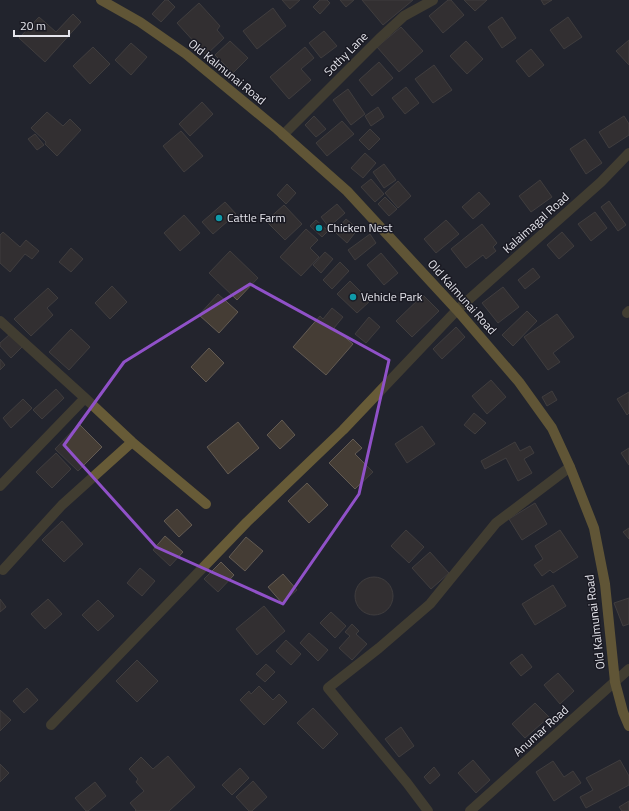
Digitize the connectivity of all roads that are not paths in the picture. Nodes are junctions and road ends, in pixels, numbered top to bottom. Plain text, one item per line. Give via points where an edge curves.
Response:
1 (101, 0) edge
2 (434, 0) edge
3 (283, 134) junction
4 (629, 154) edge
5 (458, 310) junction
6 (2, 327) edge
7 (85, 398) junction
8 (132, 442) junction
9 (570, 467) junction
10 (0, 486) edge
11 (206, 504) dead end
12 (3, 570) dead end
13 (629, 669) edge
14 (615, 682) junction
15 (51, 725) dead end
16 (629, 726) edge
17 (428, 811) edge
18 (470, 811) edge

1 - 3 main road, Old Kalmunai Road via 140,22 186,54
2 - 3 street, Sothy Lane via 404,16
3 - 5 main road, Old Kalmunai Road via 347,190
4 - 5 street, Kalaimagal Road
5 - 9 main road, Old Kalmunai Road via 519,382 552,428
5 - 15 street, Kalaimagal Road via 343,430 247,522
6 - 7 street
7 - 8 street
7 - 10 street
8 - 11 street
8 - 12 street via 62,505
9 - 14 main road, Old Kalmunai Road via 594,528 605,584
9 - 17 street via 496,523 430,604 328,688
13 - 14 street, Anumar Road
14 - 16 main road, Old Kalmunai Road
14 - 18 street, Anumar Road

